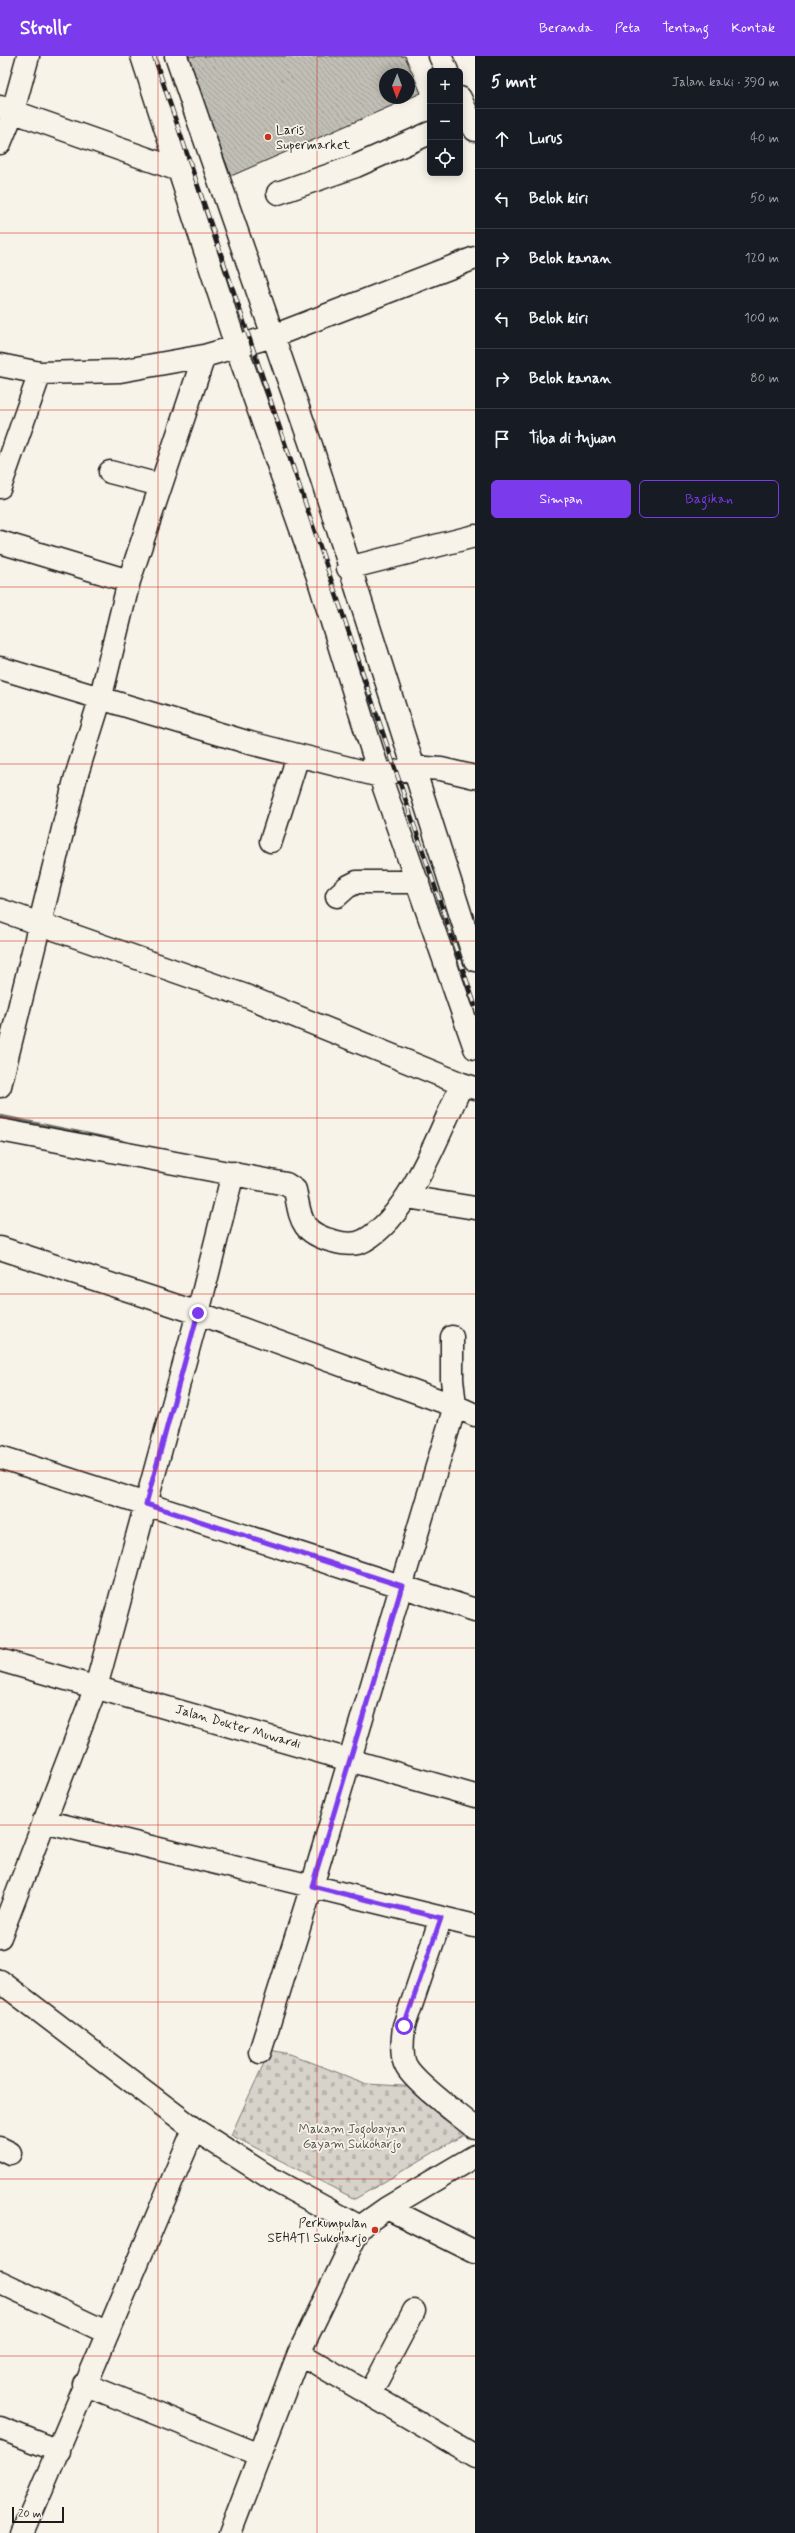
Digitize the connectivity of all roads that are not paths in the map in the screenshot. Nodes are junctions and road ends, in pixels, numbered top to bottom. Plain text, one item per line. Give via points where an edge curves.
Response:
1 (28, 56) edge
2 (142, 56) edge
3 (176, 56) edge
4 (440, 56) edge
5 (446, 68) edge
6 (7, 109) edge
7 (427, 134) edge
8 (0, 143) edge
9 (179, 170) junction
10 (278, 193) dead end
11 (475, 258) edge
12 (273, 336) junction
13 (236, 346) junction
14 (204, 356) junction
15 (0, 365) edge
16 (40, 373) junction
17 (110, 472) dead end
18 (160, 485) junction
19 (0, 487) edge
20 (475, 536) edge
21 (0, 542) edge
22 (348, 568) junction
23 (129, 581) junction
24 (0, 668) edge
25 (100, 700) junction
26 (298, 756) junction
27 (413, 767) junction
28 (380, 776) junction
29 (475, 777) edge
30 (271, 841) dead end
31 (418, 882) junction
32 (338, 896) dead end
33 (0, 910) edge
34 (38, 925) junction
35 (475, 960) edge
36 (475, 1048) edge
37 (0, 1086) edge
38 (469, 1086) edge
39 (0, 1130) edge
40 (233, 1173) junction
41 (407, 1197) junction
42 (475, 1208) edge
43 (0, 1248) edge
44 (198, 1313) junction
45 (452, 1337) dead end
46 (456, 1406) junction
47 (475, 1415) edge
48 (0, 1457) edge
49 (146, 1504) junction
50 (402, 1586) junction
51 (475, 1610) edge
52 (0, 1660) edge
53 (96, 1687) junction
54 (350, 1758) junction
55 (475, 1796) edge
56 (44, 1821) junction
57 (312, 1886) junction
58 (8, 1892) edge
59 (441, 1918) junction
60 (475, 1926) edge
61 (0, 1937) edge
62 (0, 1981) edge
63 (260, 2052) dead end
64 (475, 2128) edge
65 (194, 2129) junction
66 (475, 2156) edge
67 (387, 2208) junction
68 (360, 2227) junction
69 (475, 2252) edge
70 (0, 2282) edge
71 (414, 2312) dead end
72 (106, 2332) junction
73 (299, 2353) junction
74 (84, 2384) junction
75 (370, 2394) junction
76 (0, 2428) edge
77 (59, 2451) junction
78 (260, 2454) junction
79 (475, 2456) edge
80 (23, 2533) edge
81 (230, 2533) edge

1 - 6 street
2 - 9 street
3 - 12 street
4 - 5 street
6 - 8 street
6 - 9 street
7 - 10 street via 356,166
9 - 13 street
11 - 12 street
12 - 13 street
12 - 22 street via 311,445
13 - 14 street
13 - 28 street via 317,574
14 - 16 street via 120,371
14 - 18 street
15 - 16 street
16 - 19 street
17 - 18 street
18 - 23 street
20 - 22 street
21 - 23 street
22 - 27 street
23 - 25 street
24 - 25 street
25 - 26 street
25 - 34 street via 75,780
26 - 28 street
26 - 30 street
27 - 28 street
27 - 29 street via 441,769
27 - 35 street
28 - 31 street
31 - 32 street via 357,882
31 - 36 street
33 - 34 street
34 - 37 street
34 - 38 street via 246,996
38 - 41 street
39 - 40 street
40 - 41 street via 270,1179 292,1186 300,1219 306,1228 341,1244 364,1241 389,1223
40 - 44 street
41 - 42 street
43 - 44 street
44 - 46 street
44 - 49 street
45 - 46 street via 452,1380
46 - 47 street
46 - 50 street
48 - 49 street
49 - 50 street
49 - 53 street
50 - 51 street
50 - 54 street
52 - 53 street, Jalan Dokter Muwardi
53 - 54 street, Jalan Dokter Muwardi
53 - 56 street
54 - 55 street, Jalan Dokter Muwardi
54 - 57 street
56 - 57 street
56 - 58 street
57 - 59 street
57 - 63 street
58 - 61 street
59 - 60 street
59 - 64 street via 404,2026 402,2044 406,2066
62 - 65 street
65 - 68 street via 272,2179
65 - 72 street
66 - 67 street
67 - 68 street
67 - 69 street
68 - 73 street
70 - 72 street
71 - 75 street
72 - 74 street
73 - 75 street
73 - 78 street
74 - 77 street
74 - 78 street
75 - 79 street
76 - 77 street
77 - 80 street
78 - 81 street

